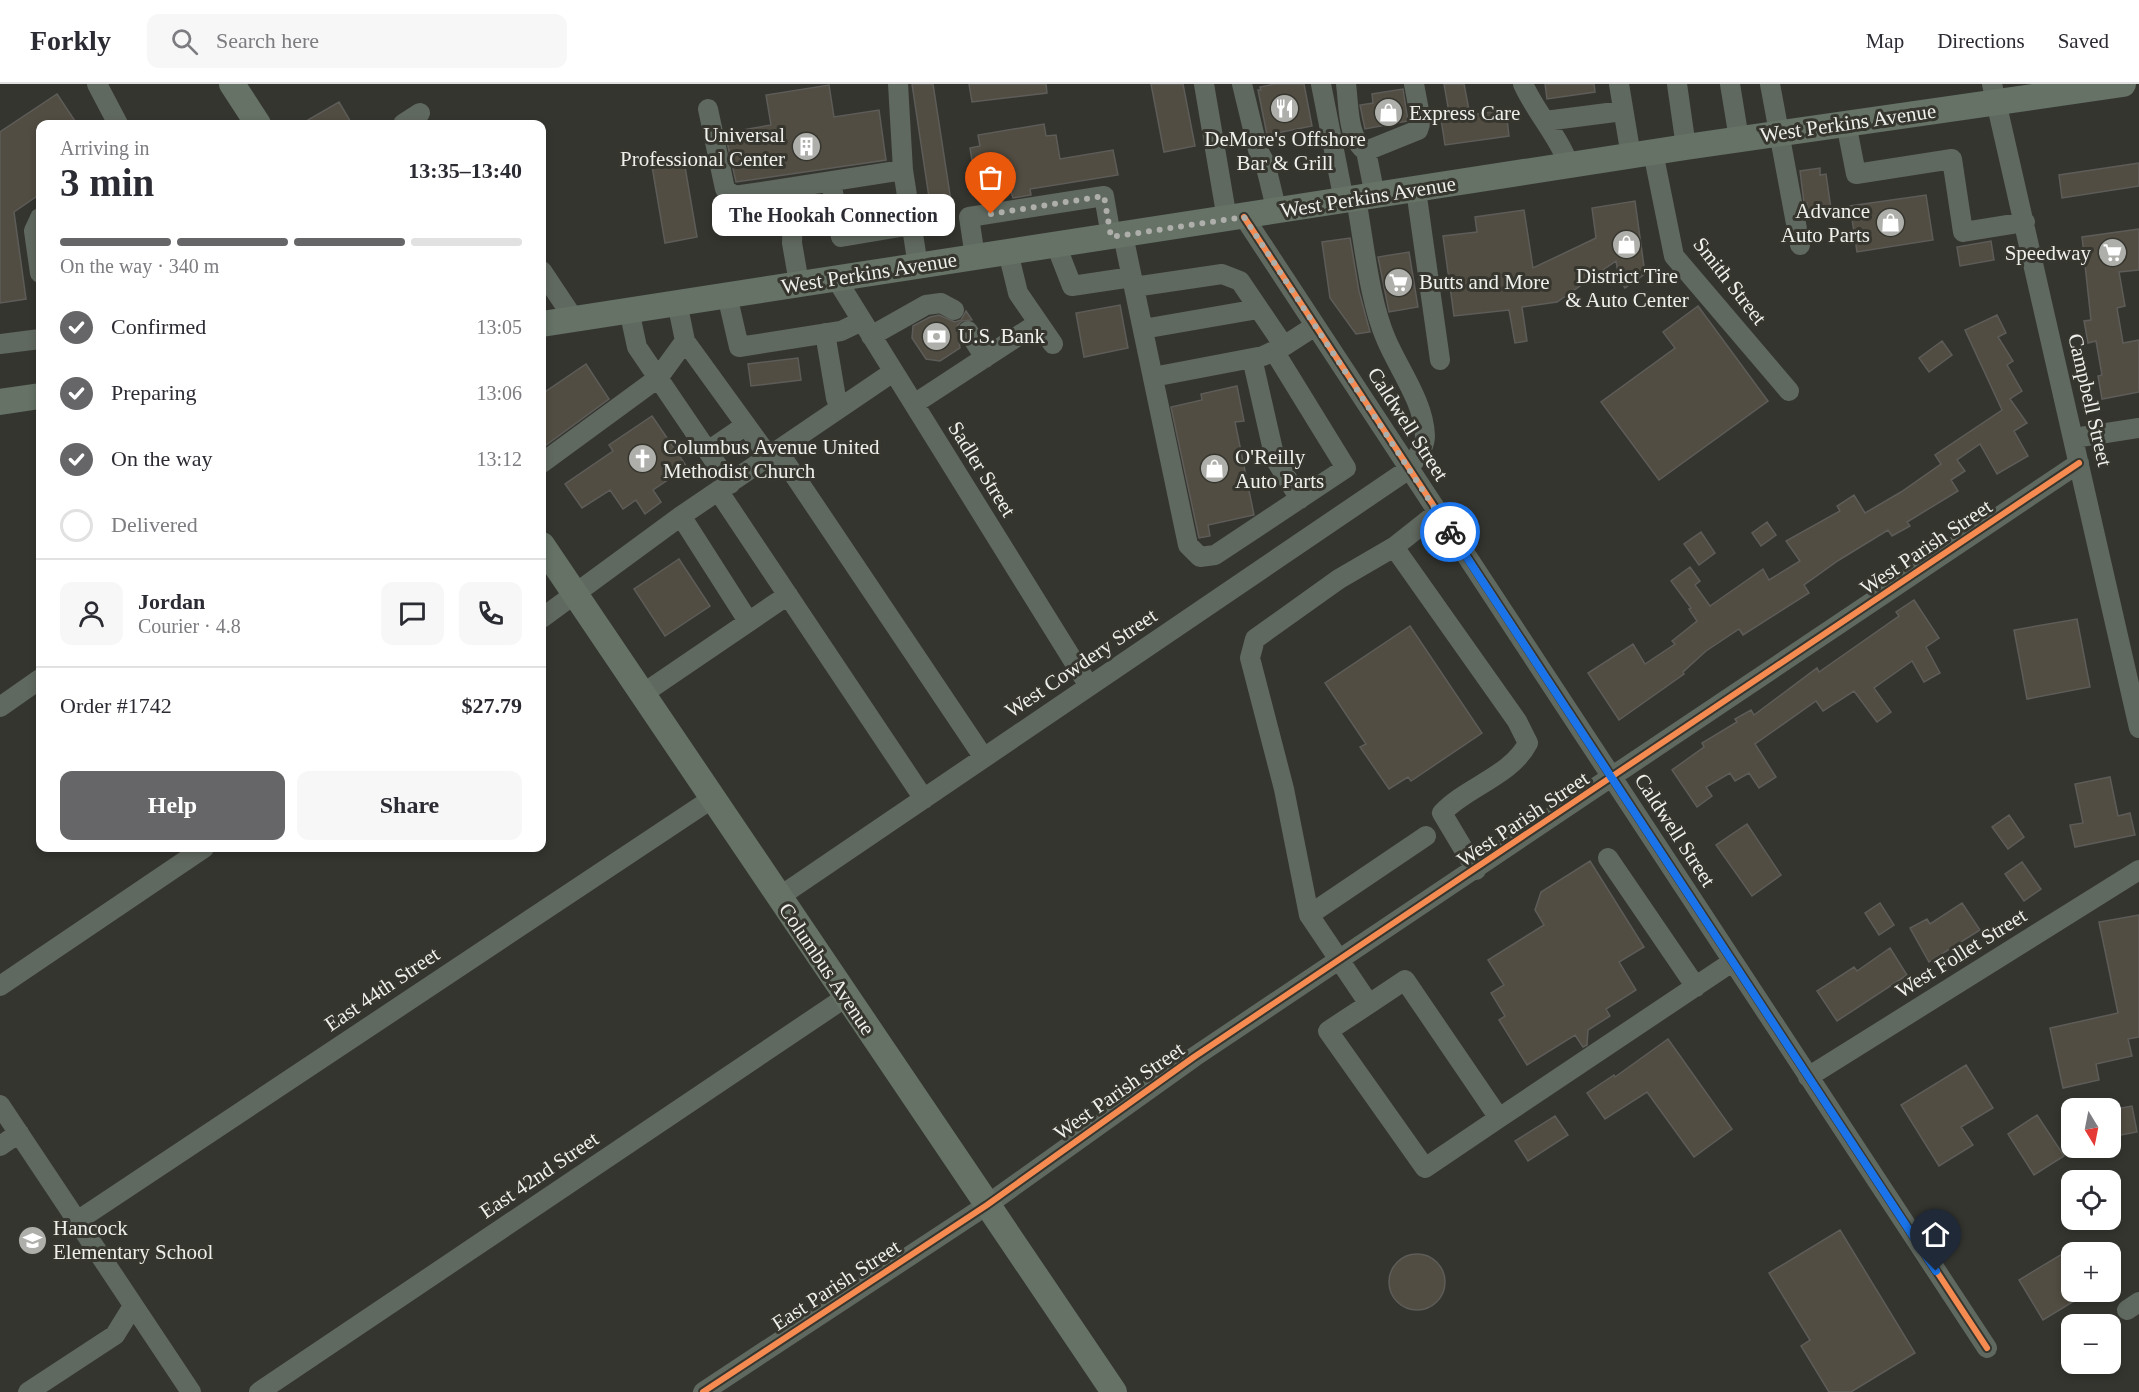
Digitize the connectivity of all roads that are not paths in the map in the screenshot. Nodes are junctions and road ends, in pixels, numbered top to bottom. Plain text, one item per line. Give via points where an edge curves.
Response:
1 (97, 84) edge
2 (232, 84) edge
3 (898, 84) edge
4 (1204, 84) edge
5 (1242, 84) edge
6 (1321, 84) edge
7 (1346, 84) edge
8 (1414, 84) edge
9 (1523, 84) edge
10 (1619, 84) edge
11 (1677, 84) edge
12 (1730, 84) edge
13 (1770, 84) edge
14 (2123, 84) edge
15 (1994, 93) edge
16 (708, 109) dead end
17 (1623, 111) junction
18 (420, 113) dead end
19 (116, 120) edge
20 (255, 120) edge
21 (409, 120) edge
22 (1545, 122) junction
23 (1846, 123) junction
24 (1778, 133) junction
25 (1739, 139) junction
26 (1686, 147) junction
27 (1366, 151) junction
28 (1642, 154) junction
29 (1569, 165) junction
30 (903, 170) junction
31 (831, 181) junction
32 (795, 187) junction
33 (1416, 190) junction
34 (1358, 199) junction
35 (1277, 212) junction
36 (1236, 218) junction
37 (2025, 222) junction
38 (912, 225) junction
39 (36, 227) edge
40 (1117, 236) junction
41 (36, 245) edge
42 (1056, 245) junction
43 (1800, 245) dead end
44 (1008, 252) junction
45 (975, 257) junction
46 (918, 266) junction
47 (546, 277) edge
48 (835, 277) junction
49 (1133, 282) junction
50 (799, 283) junction
51 (727, 295) junction
52 (677, 302) junction
53 (1258, 309) junction
54 (629, 310) junction
55 (954, 310) dead end
56 (574, 319) junction
57 (546, 323) edge
58 (1038, 323) junction
59 (1315, 326) junction
60 (867, 328) junction
61 (1143, 329) junction
62 (968, 331) dead end
63 (825, 333) junction
64 (36, 340) edge
65 (685, 341) junction
66 (1053, 344) dead end
67 (0, 345) edge
68 (1279, 349) junction
69 (985, 358) junction
70 (1252, 358) junction
71 (1440, 360) dead end
72 (893, 372) junction
73 (1153, 377) junction
74 (658, 378) junction
75 (1789, 391) dead end
76 (36, 397) edge
77 (0, 402) edge
78 (914, 404) junction
79 (840, 408) junction
80 (746, 425) junction
81 (2139, 428) edge
82 (2074, 438) junction
83 (708, 452) junction
84 (773, 454) junction
85 (546, 460) edge
86 (2079, 463) junction
87 (1409, 469) junction
88 (724, 488) junction
89 (1300, 499) junction
90 (1437, 513) junction
91 (681, 516) junction
92 (1394, 548) junction
93 (546, 550) edge
94 (576, 595) junction
95 (788, 595) junction
96 (546, 615) edge
97 (748, 621) junction
98 (36, 683) edge
99 (1089, 687) junction
100 (644, 693) junction
101 (0, 706) edge
102 (2139, 728) edge
103 (984, 758) junction
104 (1612, 778) junction
105 (713, 798) junction
106 (924, 799) junction
107 (1426, 836) dead end
108 (198, 852) edge
109 (1608, 858) dead end
110 (1476, 870) junction
111 (2139, 870) edge
112 (779, 897) junction
113 (1309, 915) junction
114 (1732, 962) junction
115 (1338, 963) junction
116 (0, 986) edge
117 (1696, 987) junction
118 (846, 998) junction
119 (1369, 1004) junction
120 (1808, 1077) junction
121 (0, 1106) edge
122 (1499, 1118) junction
123 (18, 1133) junction
124 (0, 1146) edge
125 (987, 1205) junction
126 (76, 1221) junction
127 (133, 1306) junction
128 (1987, 1348) dead end
129 (28, 1392) edge
130 (191, 1392) edge
131 (259, 1392) edge
132 (703, 1392) edge
133 (1114, 1392) edge

1 - 19 street
2 - 20 main road
3 - 30 street
4 - 36 street
5 - 35 street
6 - 34 street
7 - 27 street via 1353,134 1358,146
8 - 27 street via 1421,121 1418,130
9 - 22 street
10 - 17 street, Smith Street
11 - 26 street
12 - 25 street
13 - 24 street
14 - 15 main road, West Perkins Avenue
15 - 23 main road, West Perkins Avenue
15 - 37 street, Campbell Street
16 - 32 street via 725,189 734,196
17 - 22 street
17 - 28 street, Smith Street
18 - 21 street
22 - 29 street via 1562,144
23 - 24 main road, West Perkins Avenue
23 - 37 street via 1856,174 1952,159 1963,232
24 - 25 main road, West Perkins Avenue
24 - 43 street
25 - 26 main road, West Perkins Avenue
26 - 28 main road, West Perkins Avenue
27 - 34 street
28 - 29 main road, West Perkins Avenue
28 - 75 street, Smith Street via 1674,256
29 - 33 main road, West Perkins Avenue
30 - 31 street
30 - 38 street
31 - 32 street
31 - 38 street via 841,237
32 - 50 street via 792,243
33 - 34 main road, West Perkins Avenue
33 - 71 street
34 - 35 main road, West Perkins Avenue
34 - 87 street via 1378,314 1407,378 1423,427 1425,438
35 - 36 main road, West Perkins Avenue
36 - 40 main road, West Perkins Avenue
36 - 59 street, Caldwell Street
37 - 82 street, Campbell Street
38 - 46 street
39 - 41 street
40 - 42 main road, West Perkins Avenue
40 - 45 street via 1104,196 969,217
40 - 49 street
42 - 44 main road, West Perkins Avenue
42 - 49 street via 1072,286
44 - 45 main road, West Perkins Avenue
44 - 58 street via 1018,293
45 - 46 main road, West Perkins Avenue
46 - 48 main road, West Perkins Avenue
47 - 56 street
48 - 50 main road, West Perkins Avenue
48 - 60 street, Sadler Street
49 - 53 street via 1222,273 1240,281
49 - 61 street
50 - 51 main road, West Perkins Avenue
51 - 52 main road, West Perkins Avenue
51 - 63 street via 740,347
52 - 54 main road, West Perkins Avenue
52 - 65 street
53 - 61 street
53 - 68 street
54 - 56 main road, West Perkins Avenue
54 - 74 street via 637,347
55 - 60 street via 941,303 926,305
56 - 57 main road, West Perkins Avenue
58 - 66 street
58 - 69 street
59 - 68 street
59 - 87 street, Caldwell Street
60 - 63 street
60 - 72 street, Sadler Street
61 - 73 street
62 - 69 street
63 - 79 street
64 - 67 street
65 - 74 street
65 - 80 street
68 - 70 street
68 - 89 street via 1346,468
69 - 78 street
70 - 73 street
70 - 89 street via 1275,459
72 - 78 street, Sadler Street
72 - 79 street
73 - 89 street via 1188,545 1194,554 1215,555
74 - 83 street
74 - 85 street
76 - 77 main road
78 - 99 street, Sadler Street
79 - 84 street
80 - 83 street
80 - 84 street
81 - 82 street
82 - 86 street, Campbell Street
83 - 88 street
84 - 88 street
84 - 103 street
86 - 102 street, Campbell Street
86 - 104 street, West Parish Street
87 - 90 street, Caldwell Street
87 - 99 street, West Cowdery Street
88 - 91 street
88 - 95 street
90 - 92 street
90 - 104 street, Caldwell Street
91 - 94 street
91 - 97 street
92 - 110 street via 1528,742 1522,754 1442,813
92 - 113 street via 1339,579 1255,639 1250,658 1284,789
93 - 94 main road, Columbus Avenue
94 - 96 street
94 - 100 main road, Columbus Avenue
95 - 97 street
95 - 106 street
97 - 100 street
98 - 101 street
99 - 103 street, West Cowdery Street
100 - 105 main road, Columbus Avenue
103 - 106 street, West Cowdery Street
104 - 110 street, West Parish Street
104 - 114 street, Caldwell Street
105 - 112 main road, Columbus Avenue
105 - 126 street, East 44th Street
106 - 112 street, West Cowdery Street
107 - 113 street
108 - 116 street
109 - 117 street
110 - 115 street, West Parish Street
111 - 120 street, West Follet Street
112 - 118 main road, Columbus Avenue
113 - 115 street
114 - 117 street
114 - 120 street, Caldwell Street
115 - 119 street
115 - 125 street, West Parish Street via 1194,1057
117 - 122 street
118 - 125 main road, Columbus Avenue
118 - 131 street, East 42nd Street
119 - 122 street via 1405,980
119 - 122 street via 1328,1031 1425,1168
120 - 128 street, Caldwell Street
121 - 123 street
123 - 124 street
123 - 126 street
125 - 132 street, East Parish Street
125 - 133 main road, Columbus Avenue
126 - 127 street
127 - 129 street via 115,1335
127 - 130 street

